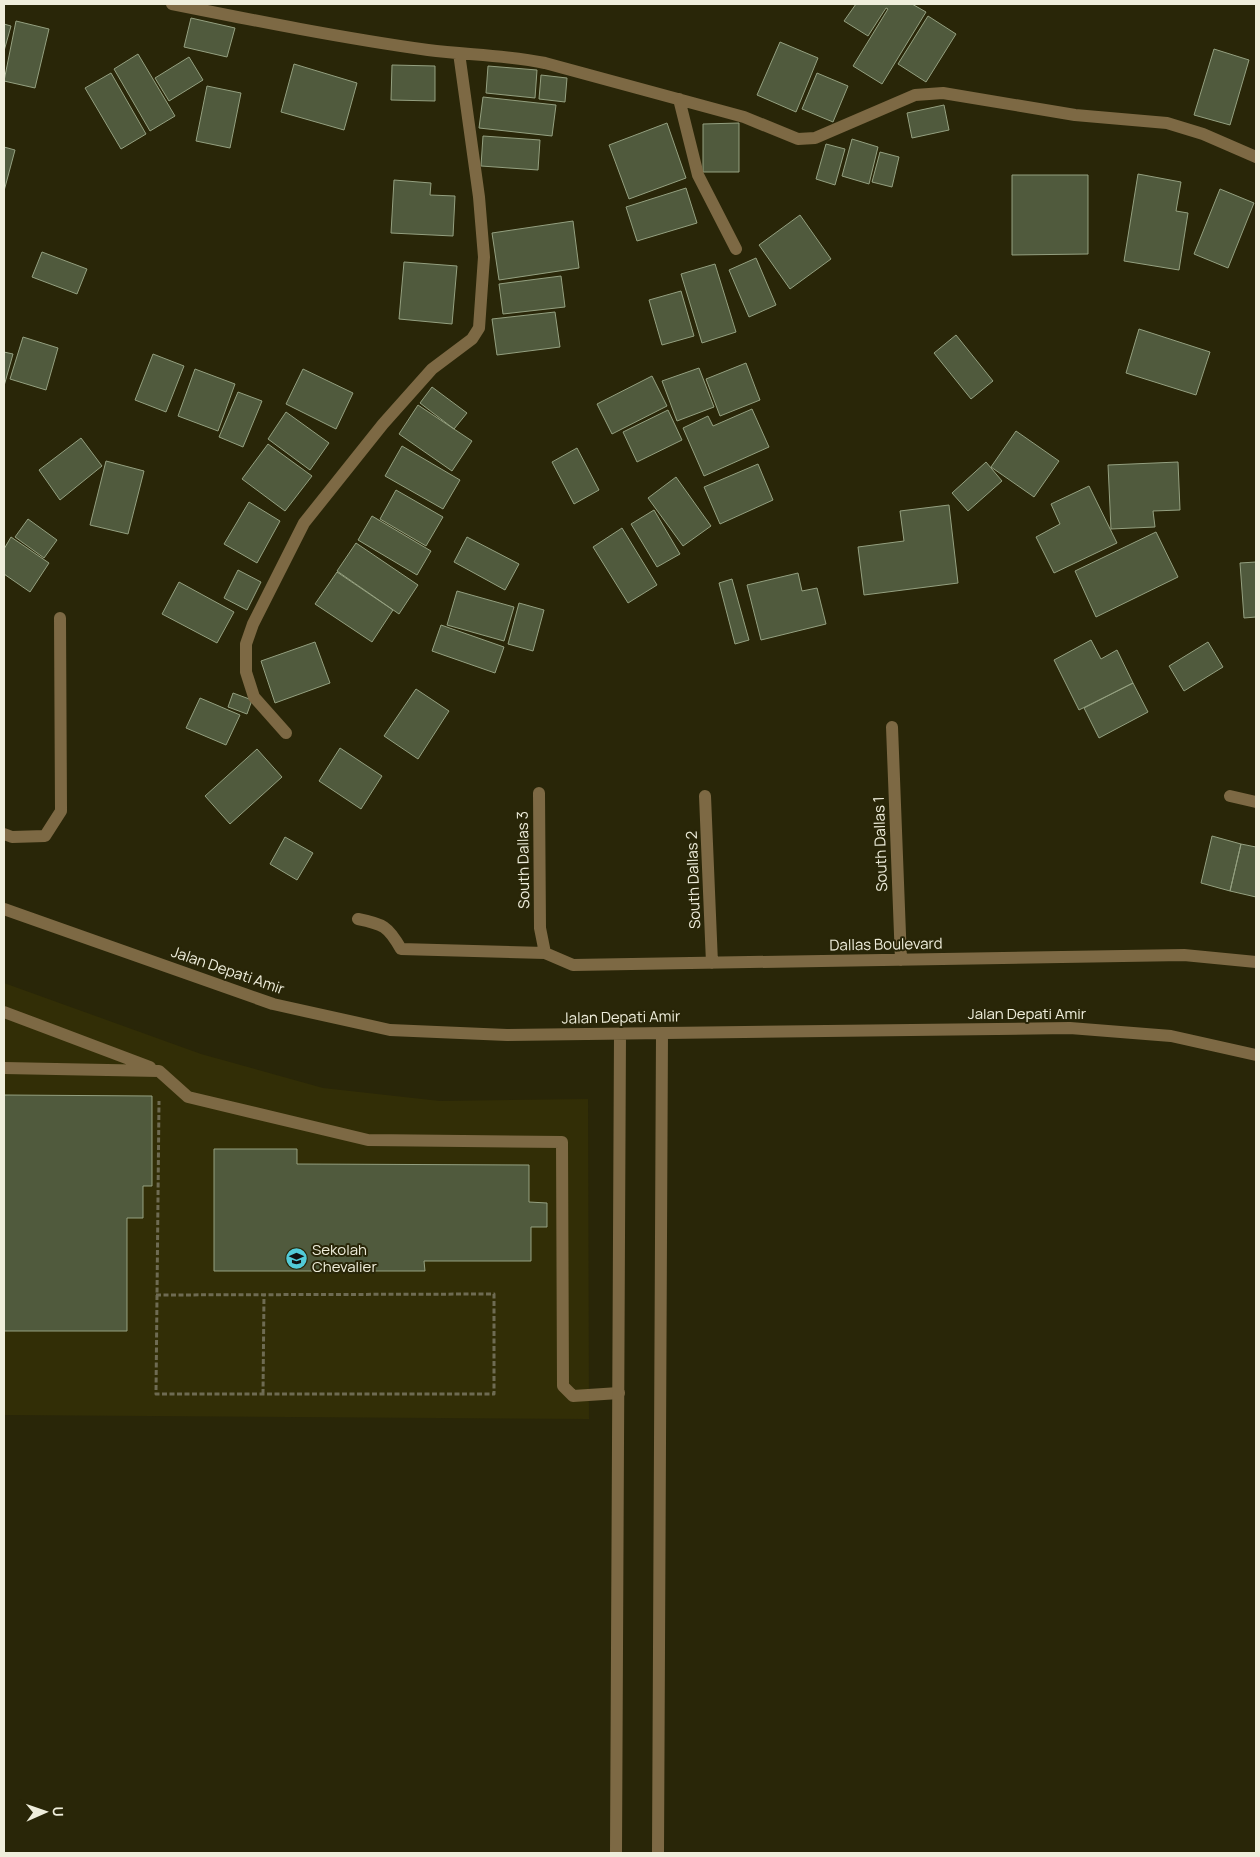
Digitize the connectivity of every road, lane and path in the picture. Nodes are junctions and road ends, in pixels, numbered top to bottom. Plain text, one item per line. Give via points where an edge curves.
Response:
1 (172, 4) edge
2 (458, 53) junction
3 (679, 99) junction
4 (1256, 157) edge
5 (736, 249) dead end
6 (60, 618) dead end
7 (892, 727) dead end
8 (286, 733) dead end
9 (538, 793) dead end
10 (705, 796) dead end
11 (1230, 796) dead end
12 (1256, 802) edge
13 (4, 834) edge
14 (4, 909) edge
15 (358, 919) dead end
16 (545, 953) junction
17 (901, 960) junction
18 (1256, 962) edge
19 (712, 963) junction
20 (4, 1012) edge
21 (662, 1033) junction
22 (620, 1034) junction
23 (1256, 1055) edge
24 (4, 1068) edge
25 (159, 1071) junction
26 (264, 1294) junction
27 (156, 1295) junction
28 (618, 1393) junction
29 (263, 1394) junction
30 (616, 1853) edge
31 (658, 1853) edge

1 - 2 street via 281,26
2 - 3 street via 545,63
2 - 8 street via 479,197 484,257 479,328 472,338 432,370 383,424 304,523 253,624 246,644 246,672 254,697
3 - 4 street via 744,117 803,140 815,138 915,95 943,93 1075,115 1167,123 1203,134
3 - 5 street via 698,175
6 - 13 street via 61,811 45,836 12,837
7 - 17 street, South Dallas 1
9 - 16 street, South Dallas 3 via 540,928
10 - 19 street, South Dallas 2
11 - 12 street
14 - 22 street, Jalan Depati Amir via 273,1004 390,1030 506,1035
15 - 16 street via 379,923 393,934 401,949
16 - 19 street, Dallas Boulevard via 573,965
17 - 18 street, Dallas Boulevard via 1184,955
17 - 19 street, Dallas Boulevard
20 - 25 street
21 - 22 street, Jalan Depati Amir
21 - 23 street, Jalan Depati Amir via 1070,1028 1171,1036
21 - 31 street
22 - 28 street
24 - 25 street
25 - 27 path
25 - 28 street via 188,1096 368,1140 562,1142 563,1386 573,1396
26 - 27 path
26 - 29 path
26 - 29 path via 494,1294 494,1394
27 - 29 path via 156,1394
28 - 30 street

